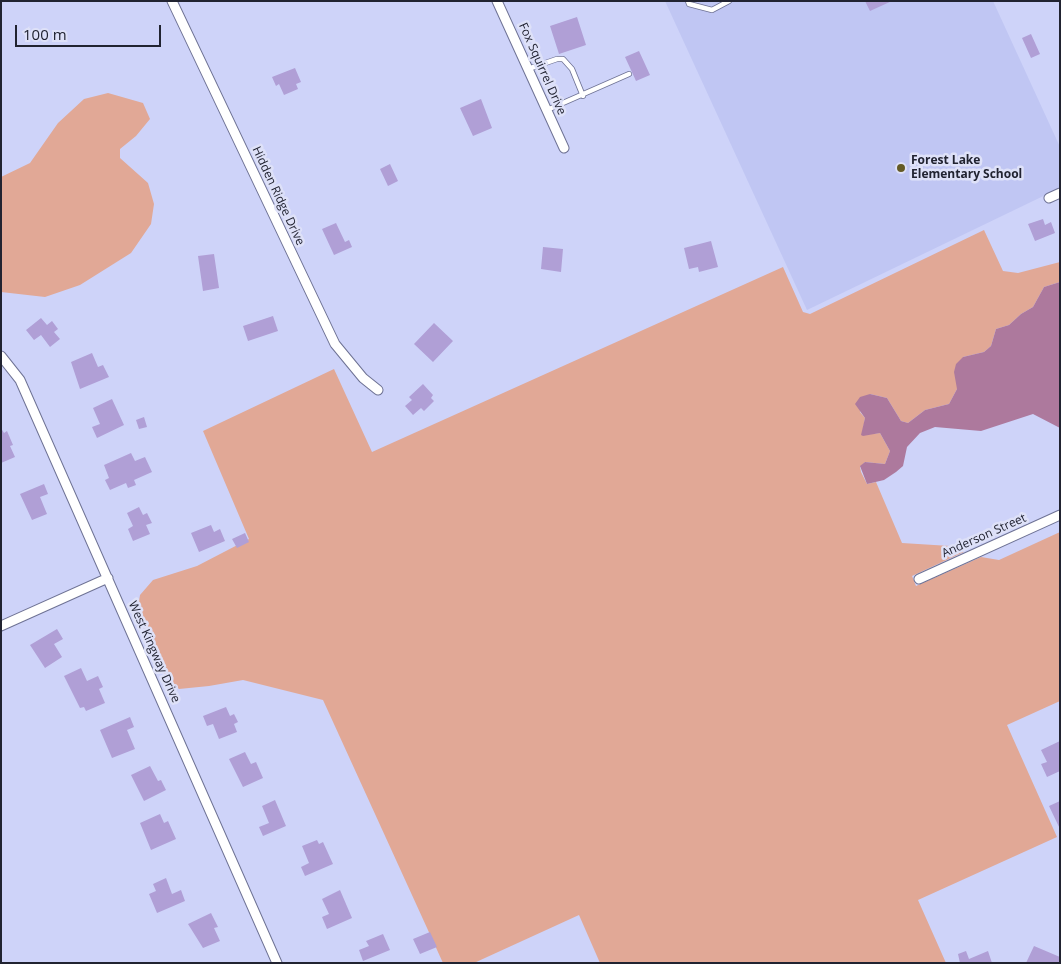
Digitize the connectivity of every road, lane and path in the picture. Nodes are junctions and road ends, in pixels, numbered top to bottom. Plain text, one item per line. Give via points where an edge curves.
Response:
1 (172, 1) edge
2 (498, 1) edge
3 (688, 1) edge
4 (729, 1) edge
5 (528, 69) junction
6 (629, 74) dead end
7 (584, 96) junction
8 (547, 110) junction
9 (564, 148) dead end
10 (1060, 193) edge
11 (1049, 198) dead end
12 (1, 356) edge
13 (378, 390) dead end
14 (1060, 515) edge
15 (108, 578) junction
16 (918, 579) dead end
17 (1, 626) edge
18 (278, 963) edge

1 - 13 street, Hidden Ridge Drive via 335,344 363,378
2 - 5 street, Fox Squirrel Drive
3 - 4 lane via 712,10
5 - 7 lane via 563,59 572,69
5 - 8 street, Fox Squirrel Drive
6 - 7 lane
7 - 8 lane
8 - 9 street, Fox Squirrel Drive
10 - 11 street
12 - 15 street, West Kingway Drive via 20,380
14 - 16 street, Anderson Street
15 - 17 street
15 - 18 street, West Kingway Drive

